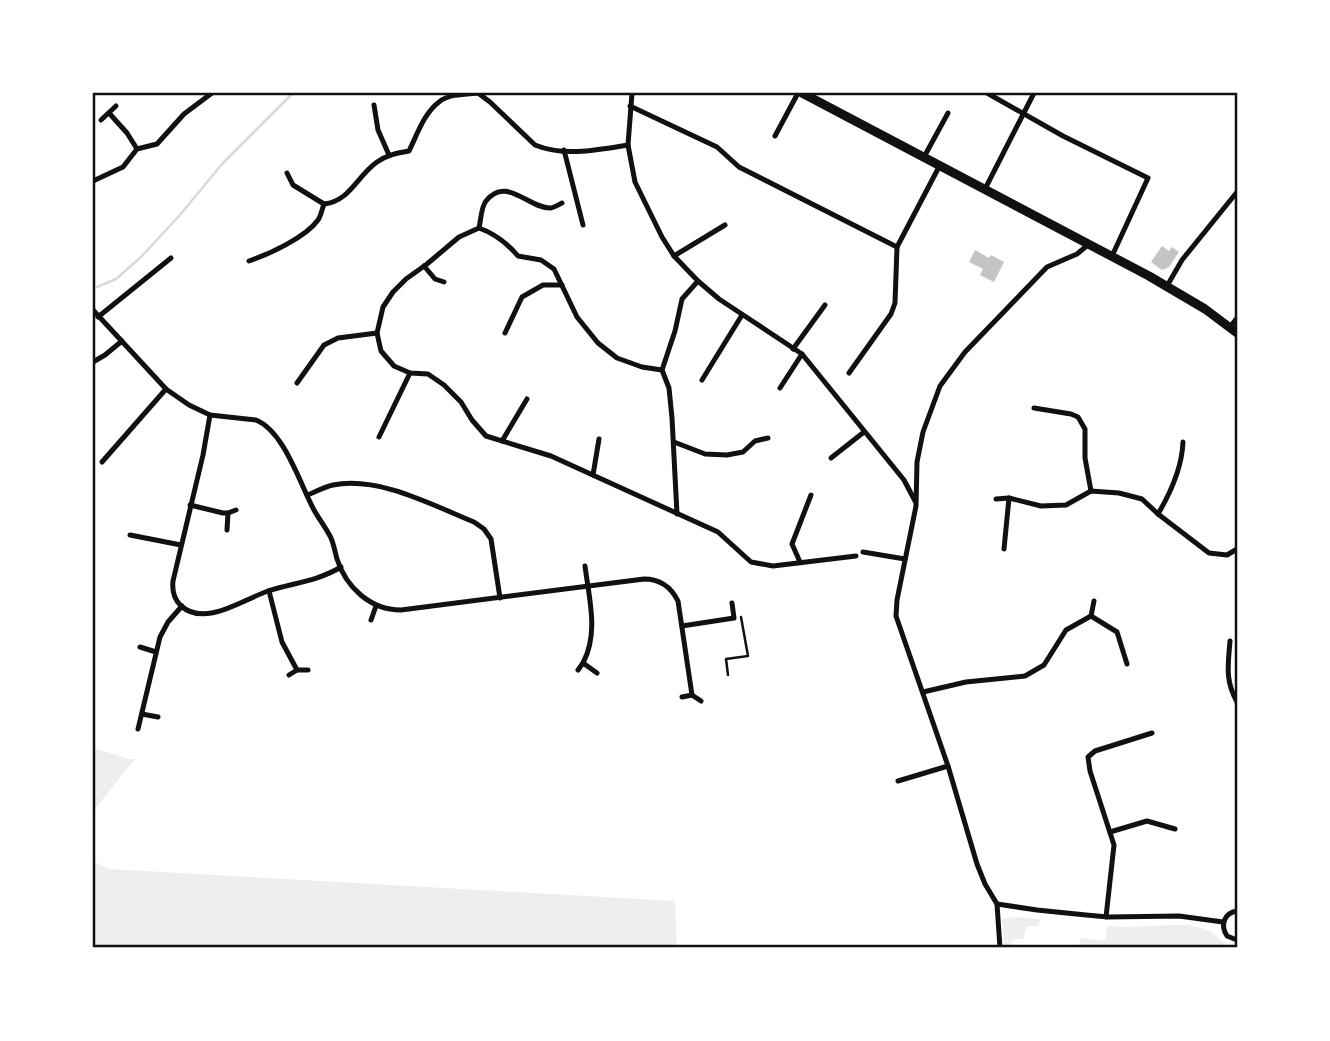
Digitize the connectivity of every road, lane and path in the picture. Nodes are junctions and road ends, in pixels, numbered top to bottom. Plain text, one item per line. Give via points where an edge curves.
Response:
1 (212, 93) edge
2 (632, 93) edge
3 (800, 93) edge
4 (987, 93) edge
5 (1034, 93) edge
6 (453, 95) edge
7 (373, 105) dead end
8 (116, 106) dead end
9 (631, 106) junction
10 (109, 113) junction
11 (948, 113) dead end
12 (1023, 114) junction
13 (101, 120) dead end
14 (775, 136) dead end
15 (628, 145) junction
16 (137, 149) junction
17 (564, 150) junction
18 (389, 155) junction
19 (924, 157) junction
20 (940, 165) junction
21 (287, 173) dead end
22 (93, 181) edge
23 (985, 189) junction
24 (1237, 192) edge
25 (562, 203) dead end
26 (324, 204) junction
27 (583, 225) dead end
28 (724, 225) dead end
29 (479, 228) junction
30 (1089, 244) junction
31 (897, 247) junction
32 (674, 256) junction
33 (1112, 256) junction
34 (171, 258) dead end
35 (249, 261) dead end
36 (424, 267) junction
37 (698, 281) junction
38 (444, 282) dead end
39 (562, 285) junction
40 (1167, 286) junction
41 (825, 305) dead end
42 (93, 310) edge
43 (742, 314) junction
44 (98, 317) junction
45 (1237, 318) edge
46 (1234, 330) edge
47 (377, 333) junction
48 (505, 333) dead end
49 (122, 341) junction
50 (793, 349) junction
51 (802, 354) junction
52 (93, 362) edge
53 (662, 370) junction
54 (410, 373) junction
55 (849, 373) dead end
56 (702, 380) dead end
57 (297, 383) dead end
58 (166, 388) junction
59 (780, 388) dead end
60 (527, 399) dead end
61 (1034, 408) dead end
62 (210, 415) junction
63 (864, 432) junction
64 (379, 437) dead end
65 (768, 438) dead end
66 (599, 439) dead end
67 (502, 441) junction
68 (674, 442) junction
69 (1183, 442) dead end
70 (831, 458) dead end
71 (102, 462) dead end
72 (593, 475) junction
73 (1091, 491) junction
74 (307, 495) junction
75 (811, 495) dead end
76 (1009, 498) junction
77 (996, 499) dead end
78 (915, 502) junction
79 (190, 505) junction
80 (236, 510) dead end
81 (228, 513) junction
82 (677, 513) junction
83 (1158, 514) junction
84 (496, 529) dead end
85 (227, 530) dead end
86 (488, 534) junction
87 (130, 535) dead end
88 (180, 545) junction
89 (1004, 549) dead end
90 (1237, 549) edge
91 (863, 552) dead end
92 (856, 556) dead end
93 (905, 559) junction
94 (800, 562) junction
95 (585, 566) dead end
96 (341, 567) junction
97 (588, 587) junction
98 (269, 591) junction
99 (500, 598) junction
100 (1094, 601) dead end
101 (732, 603) dead end
102 (182, 606) junction
103 (376, 606) junction
104 (1091, 616) junction
105 (740, 618) junction
106 (371, 620) dead end
107 (682, 626) junction
108 (1230, 641) dead end
109 (140, 647) dead end
110 (156, 652) junction
111 (583, 663) junction
112 (1126, 664) dead end
113 (297, 670) junction
114 (308, 670) dead end
115 (578, 670) dead end
116 (597, 673) dead end
117 (289, 675) dead end
118 (728, 675) dead end
119 (923, 692) junction
120 (692, 695) junction
121 (682, 697) dead end
122 (701, 701) dead end
123 (1237, 702) edge
124 (142, 714) junction
125 (158, 717) dead end
126 (138, 729) dead end
127 (1152, 733) dead end
128 (948, 766) junction
129 (898, 781) dead end
130 (1175, 829) dead end
131 (1110, 832) junction
132 (997, 904) junction
133 (1237, 911) edge
134 (1106, 917) junction
135 (1223, 922) junction
136 (1237, 940) edge
137 (1000, 948) edge

1 - 16 street via 184,114 157,144
2 - 9 street
3 - 14 street
3 - 19 highway
4 - 12 street
5 - 12 street
6 - 17 street via 478,93 535,145
6 - 18 street via 440,100 429,113 409,151
7 - 18 street
8 - 10 street
9 - 15 street
9 - 31 street via 718,147 739,167
10 - 13 street
10 - 16 street
11 - 19 street
12 - 23 street
12 - 33 street via 1149,178
15 - 17 street
15 - 32 street via 635,182
16 - 22 street via 123,167
17 - 27 street
18 - 26 street via 359,178 345,197
19 - 20 highway
20 - 23 highway
20 - 31 street
21 - 26 street via 293,185
23 - 30 highway
24 - 40 street
25 - 29 street via 552,208 514,192 496,192 485,202
26 - 35 street via 319,220 304,233
28 - 32 street
29 - 36 street via 459,237
29 - 39 street via 508,244 518,256 547,264
30 - 33 highway
30 - 78 street via 1047,267 965,352 940,386 923,432
31 - 55 street via 891,314
32 - 37 street
33 - 40 highway
34 - 44 street
36 - 38 street
36 - 47 street via 393,292 383,307
37 - 43 street
37 - 53 street via 682,299
39 - 48 street via 543,285 522,297
39 - 53 street via 577,317 598,343 617,358
40 - 46 highway
41 - 50 street
42 - 44 street
43 - 50 street
43 - 56 street
44 - 49 street
45 - 46 street
47 - 54 street via 381,352 394,366
47 - 57 street via 338,338 324,345
49 - 52 street
49 - 58 street
50 - 51 street
51 - 59 street
51 - 63 street
53 - 68 street
54 - 64 street
54 - 67 street via 428,374 444,385 486,436
58 - 62 street
58 - 71 street
60 - 67 street
61 - 73 street via 1077,417 1085,429
62 - 74 street via 266,426 279,440
62 - 79 street
63 - 70 street
63 - 78 street via 904,480
65 - 68 street via 727,455 705,454
66 - 72 street
67 - 72 street
68 - 82 street
69 - 83 street via 1174,482
72 - 82 street
73 - 76 street via 1066,505 1041,506
73 - 83 street via 1142,499
74 - 86 street via 334,485 384,487 474,522
74 - 96 street
75 - 94 street via 793,544
76 - 77 street
76 - 89 street
78 - 93 street
79 - 81 street
79 - 88 street
80 - 81 street
81 - 85 street
82 - 94 street via 718,532 751,562 773,566
83 - 90 street via 1209,553 1227,555
84 - 86 street
86 - 99 street
87 - 88 street
88 - 102 street via 172,587
91 - 93 street
92 - 94 street
93 - 119 street via 896,616
95 - 97 street
96 - 98 street
96 - 103 street via 359,593
97 - 99 street
97 - 107 street via 657,581 678,601
97 - 111 street via 592,629
98 - 102 street via 209,614 192,613
98 - 113 street via 282,642
99 - 103 street via 401,610
100 - 104 street
101 - 105 street
102 - 110 street via 164,628
103 - 106 street
104 - 112 street via 1117,632
104 - 119 street via 1066,630 1044,665 1025,677 966,682
105 - 107 street
105 - 118 lane via 748,656 726,659
107 - 120 street
108 - 123 street via 1227,672
109 - 110 street
110 - 124 street
111 - 115 street
111 - 116 street
113 - 114 street
113 - 117 street
119 - 128 street
120 - 121 street
120 - 122 street
124 - 125 street
124 - 126 street
127 - 131 street via 1088,757
128 - 129 street
128 - 132 street via 977,864
130 - 131 street via 1147,821
131 - 134 street via 1114,845
132 - 134 street
132 - 137 street
133 - 135 street
134 - 135 street via 1180,916
135 - 136 street via 1227,936

